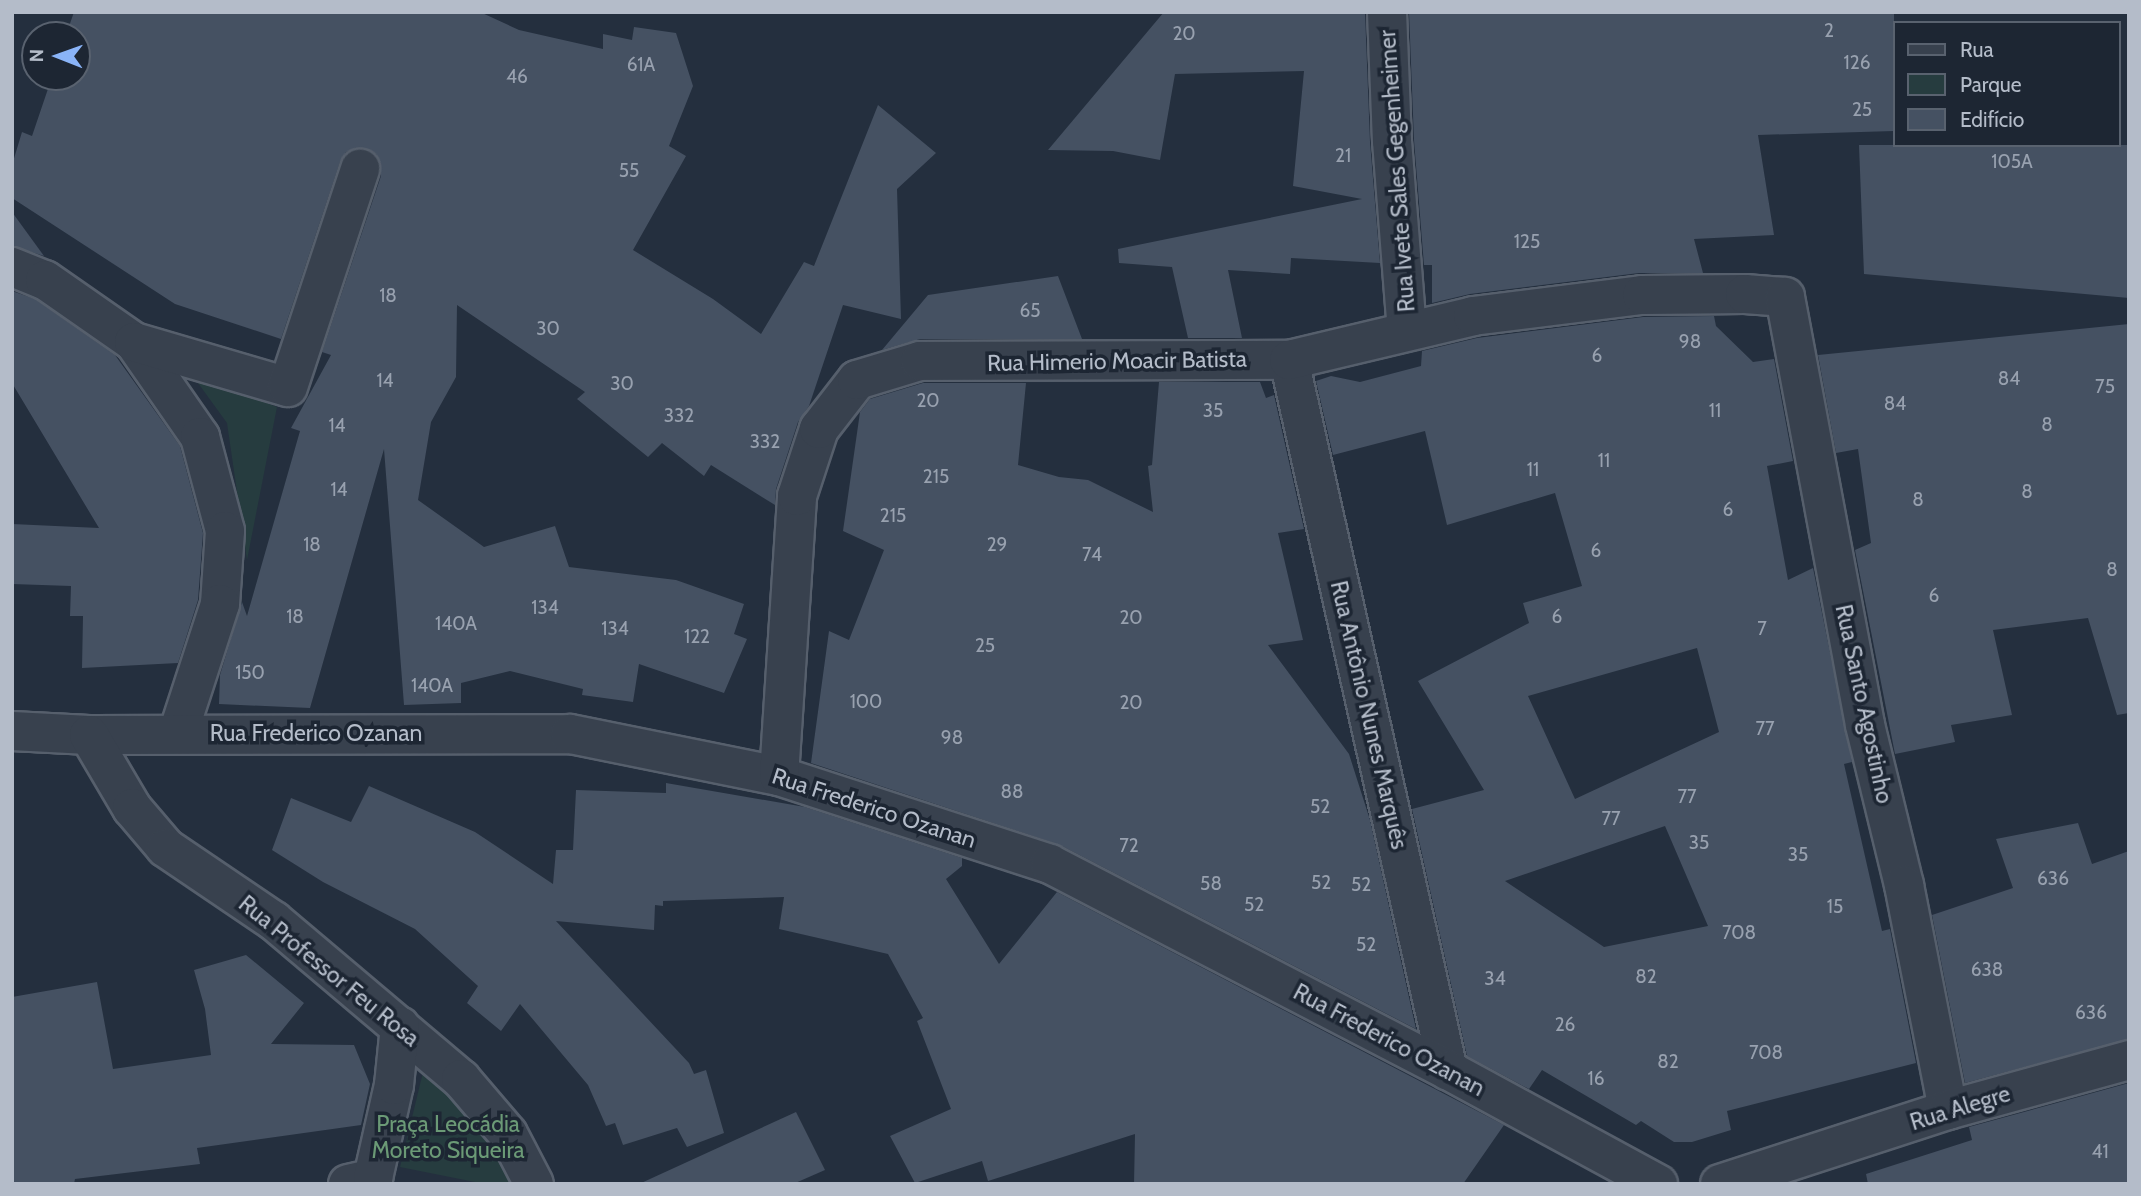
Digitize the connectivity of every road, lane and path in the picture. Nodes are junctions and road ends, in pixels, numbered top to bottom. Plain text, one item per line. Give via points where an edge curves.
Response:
1 (1387, 12) edge
2 (360, 169) dead end
3 (12, 267) edge
4 (1785, 297) joint
5 (1407, 330) junction
6 (134, 342) junction
7 (1289, 360) junction
8 (12, 731) edge
9 (178, 733) junction
10 (89, 735) junction
11 (779, 776) junction
12 (400, 1026) junction
13 (2129, 1060) edge
14 (1448, 1070) junction
15 (1948, 1110) junction
16 (375, 1182) edge
17 (534, 1184) edge
18 (1658, 1184) edge
19 (1720, 1184) edge

1 - 5 street, Rua Ivete Sales Gegenheimer
2 - 6 street via 288,387
3 - 6 street via 45,280
4 - 5 street, Rua Himerio Moacir Batista via 1642,295 1473,316
4 - 15 street, Rua Santo Agostinho via 1866,725 1904,885
5 - 7 street, Rua Himerio Moacir Batista
6 - 9 street via 200,437 225,531 220,604
7 - 11 street, Rua Himerio Moacir Batista via 920,361 858,380 819,429 797,496
7 - 14 street, Rua Antônio Nunes Marquês
8 - 10 street, Rua Frederico Ozanan
9 - 10 street, Rua Frederico Ozanan
9 - 11 street, Rua Frederico Ozanan via 570,734
10 - 12 street, Rua Professor Feu Rosa via 132,807 166,848 274,921
11 - 14 street, Rua Frederico Ozanan via 1050,864
12 - 16 street
12 - 17 street, Rua Professor Feu Rosa via 477,1097 508,1135
13 - 15 street, Rua Alegre
14 - 18 street, Rua Frederico Ozanan
15 - 19 street, Rua Alegre

